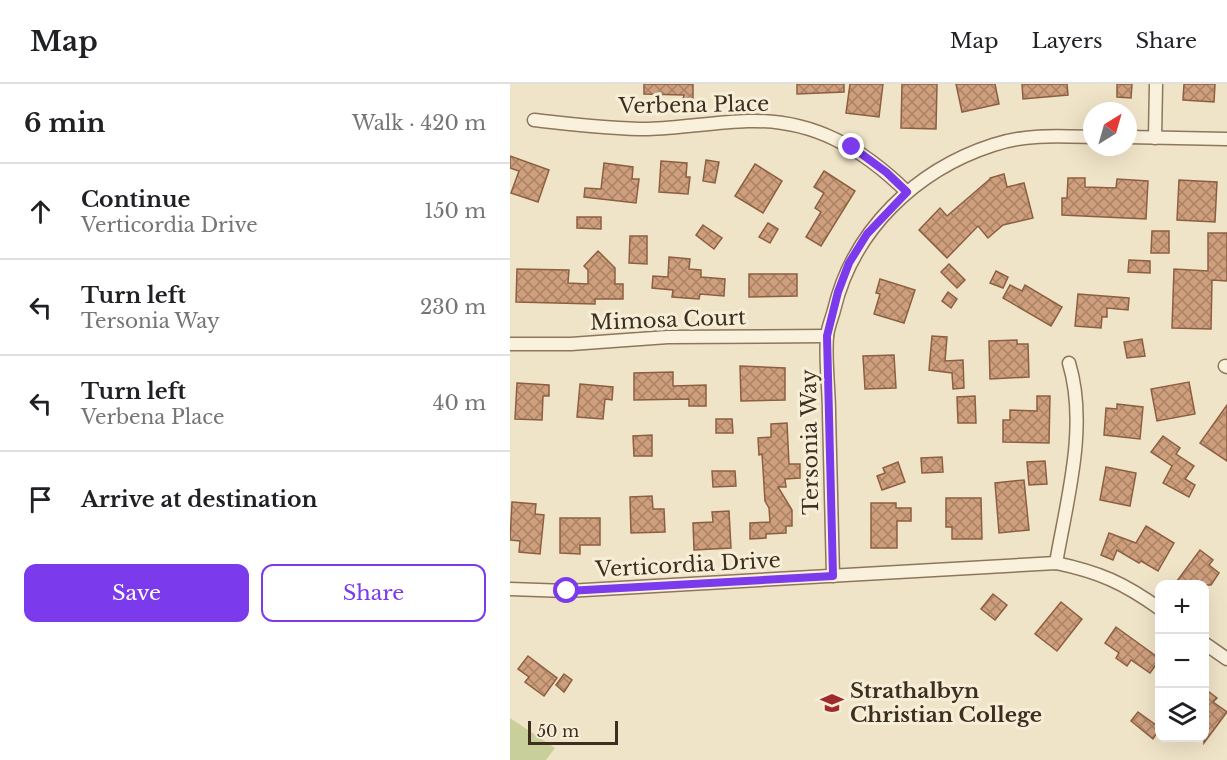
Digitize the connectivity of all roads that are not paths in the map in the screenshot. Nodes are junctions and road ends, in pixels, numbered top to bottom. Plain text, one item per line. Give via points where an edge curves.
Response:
1 (1156, 84) edge
2 (534, 120) dead end
3 (1083, 136) edge
4 (1137, 137) edge
5 (1155, 138) junction
6 (1227, 139) edge
7 (907, 192) junction
8 (827, 336) junction
9 (510, 344) edge
10 (1069, 363) dead end
11 (1056, 563) junction
12 (833, 576) junction
13 (510, 589) edge
14 (1155, 605) edge
15 (1209, 646) edge
16 (1227, 659) edge

1 - 5 street
2 - 7 street, Verbena Place via 647,129 782,122 819,132 852,147
3 - 7 street, Tersonia Way via 1028,138 994,144 954,160
4 - 5 street
5 - 6 street
7 - 8 street, Tersonia Way via 867,234 849,263
8 - 9 street, Mimosa Court via 668,337
8 - 12 street, Tersonia Way
10 - 11 street via 1076,384 1076,448
11 - 12 street
11 - 14 street via 1109,577
12 - 13 street, Verticordia Drive via 567,591
15 - 16 street

